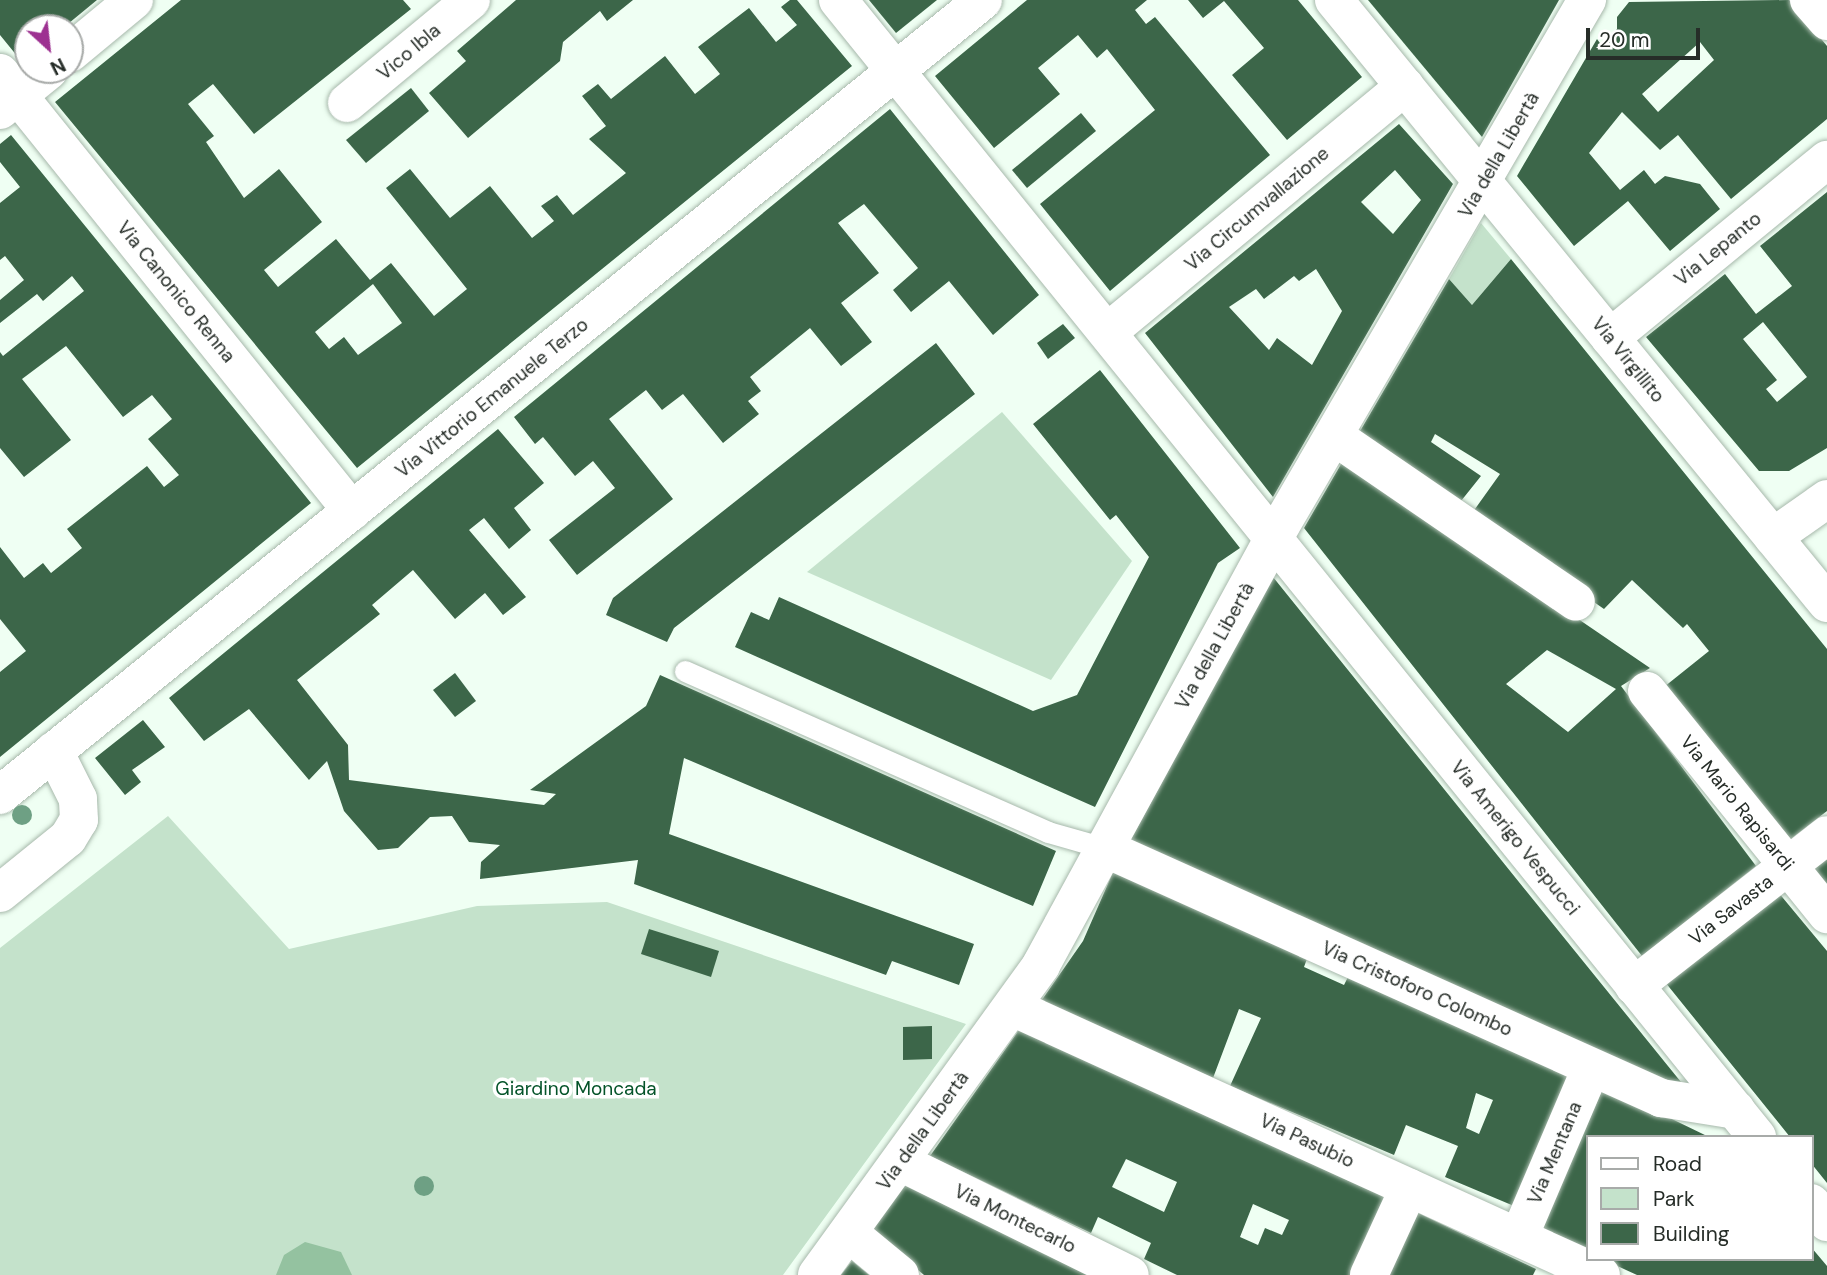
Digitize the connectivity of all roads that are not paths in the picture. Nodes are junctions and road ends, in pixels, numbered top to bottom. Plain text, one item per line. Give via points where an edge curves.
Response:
1 (134, 0) edge
2 (471, 0) edge
3 (838, 0) edge
4 (983, 0) edge
5 (1334, 0) edge
6 (1587, 0) edge
7 (1809, 0) edge
8 (433, 12) edge
9 (1827, 21) edge
10 (84, 41) edge
11 (896, 72) junction
12 (23, 84) edge
13 (1405, 86) junction
14 (6, 93) edge
15 (347, 103) dead end
16 (1827, 160) edge
17 (1484, 183) junction
18 (1109, 331) junction
19 (1610, 338) junction
20 (1334, 436) junction
21 (1827, 499) edge
22 (352, 511) junction
23 (1773, 537) junction
24 (1273, 539) junction
25 (1576, 602) dead end
26 (1827, 603) edge
27 (685, 671) dead end
28 (1647, 691) dead end
29 (54, 751) junction
30 (0, 794) edge
31 (1827, 835) edge
32 (1104, 848) junction
33 (1787, 865) junction
34 (0, 893) edge
35 (1827, 914) edge
36 (1634, 986) junction
37 (1012, 1007) junction
38 (1591, 1068) junction
39 (1746, 1124) edge
40 (900, 1162) junction
41 (1409, 1188) junction
42 (1813, 1205) edge
43 (1827, 1222) edge
44 (849, 1233) junction
45 (1519, 1237) junction
46 (1562, 1267) edge
47 (817, 1275) edge
48 (900, 1275) edge
49 (1130, 1275) edge
50 (1369, 1275) edge
51 (1601, 1275) edge

1 - 10 street
2 - 8 street, Vico Ibla
3 - 11 street
4 - 11 street, Via Vittorio Emanuele Terzo
5 - 13 street
6 - 17 street, Via della Libertà
7 - 9 street
8 - 15 street, Vico Ibla
11 - 18 street
11 - 22 street, Via Vittorio Emanuele Terzo
12 - 14 street
13 - 17 street
13 - 18 street, Via Circumvallazione
14 - 22 street, Via Canonico Renna
16 - 19 street, Via Lepanto
17 - 19 street, Via Virgillito
17 - 20 street, Via della Libertà
18 - 24 street
19 - 23 street, Via Virgillito
20 - 24 street, Via della Libertà
20 - 25 street
21 - 23 street
22 - 29 street, Via Vittorio Emanuele Terzo
23 - 26 street, Via Virgillito
24 - 32 street, Via della Libertà
24 - 36 street, Via Amerigo Vespucci
27 - 32 lane via 1048,832
28 - 33 street, Via Mario Rapisardi
29 - 30 street, Via Vittorio Emanuele Terzo
29 - 34 street via 78,799 79,820 68,838
31 - 33 street, Via Savasta
32 - 37 street, Via della Libertà via 1041,965
32 - 38 street, Via Cristoforo Colombo
33 - 35 street, Via Mario Rapisardi
33 - 36 street, Via Savasta
36 - 39 street, Via Amerigo Vespucci
37 - 40 street, Via della Libertà
37 - 41 street, Via Pasubio
38 - 39 street, Via Cristoforo Colombo via 1661,1098
38 - 45 street, Via Mentana
40 - 44 street, Via della Libertà
40 - 49 street, Via Montecarlo
41 - 45 street, Via Pasubio
41 - 50 street
42 - 43 street
44 - 47 street, Via della Libertà
44 - 48 street
45 - 46 street, Via Pasubio
46 - 51 street, Via Pasubio

